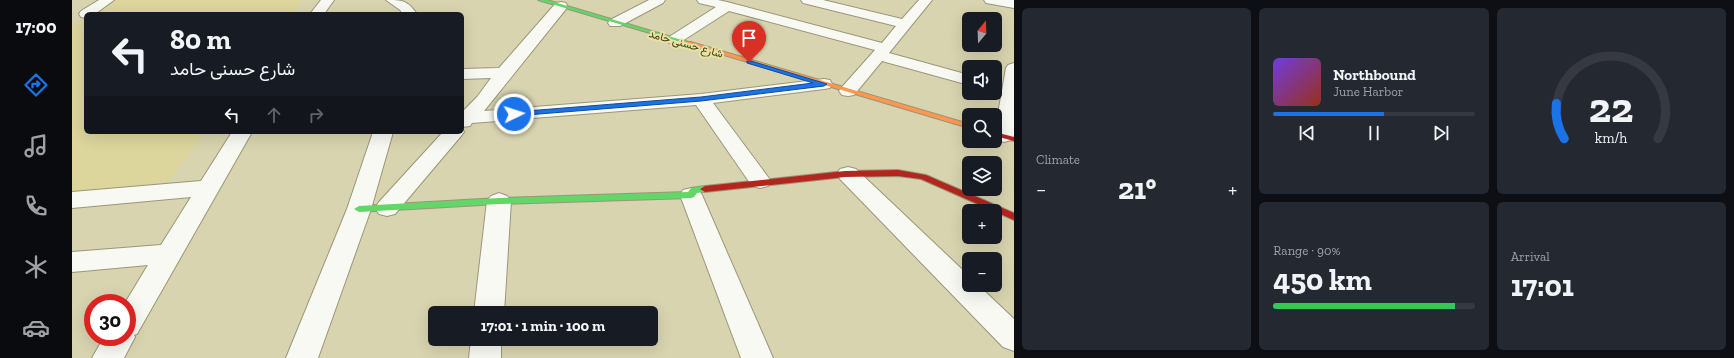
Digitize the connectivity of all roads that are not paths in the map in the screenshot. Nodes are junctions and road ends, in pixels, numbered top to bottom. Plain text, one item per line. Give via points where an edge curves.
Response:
1 (108, 0) edge
2 (328, 0) edge
3 (392, 0) edge
4 (541, 0) edge
5 (659, 0) edge
6 (703, 0) edge
7 (807, 0) edge
8 (926, 0) edge
9 (990, 0) edge
10 (1014, 4) edge
11 (561, 6) junction
12 (727, 6) junction
13 (85, 12) edge
14 (319, 12) edge
15 (409, 12) edge
16 (615, 23) junction
17 (906, 24) junction
18 (674, 40) junction
19 (882, 52) junction
20 (1014, 68) edge
21 (504, 73) junction
22 (464, 74) edge
23 (962, 78) edge
24 (824, 84) junction
25 (1003, 89) edge
26 (848, 91) junction
27 (701, 99) junction
28 (464, 121) edge
29 (464, 124) edge
30 (962, 124) edge
31 (241, 134) edge
32 (382, 134) edge
33 (452, 134) edge
34 (1004, 136) edge
35 (848, 174) junction
36 (760, 181) junction
37 (208, 188) junction
38 (691, 195) junction
39 (72, 200) edge
40 (499, 201) junction
41 (387, 208) junction
42 (360, 209) junction
43 (1014, 217) edge
44 (169, 254) junction
45 (72, 262) edge
46 (490, 306) edge
47 (136, 311) edge
48 (1014, 338) edge
49 (115, 346) edge
50 (486, 346) edge
51 (108, 358) edge
52 (302, 358) edge
53 (485, 358) edge
54 (758, 358) edge

1 - 13 street
2 - 14 street
3 - 15 street
4 - 11 street, شارع حسنى حامد
5 - 16 street
6 - 12 street
7 - 17 street
8 - 17 street
9 - 10 street
11 - 16 street, شارع حسنى حامد
11 - 21 street
12 - 18 street
12 - 19 street
16 - 18 street, شارع حسنى حامد
17 - 19 street
18 - 24 street, شارع حسنى حامد
19 - 23 street
19 - 26 street
20 - 25 street
21 - 22 street
21 - 28 street
24 - 26 street, شارع حسنى حامد
24 - 27 street
25 - 34 street
26 - 30 street, شارع حسنى حامد
27 - 29 street
27 - 36 street
31 - 37 street
32 - 42 street
33 - 41 street
35 - 36 street
35 - 43 street via 892,172 923,177
35 - 48 street
36 - 38 street via 694,190
37 - 39 street
37 - 44 street
38 - 40 street
38 - 54 street
40 - 41 street
40 - 46 street
41 - 42 street
42 - 52 street
44 - 45 street
44 - 47 street
49 - 51 street
50 - 53 street

